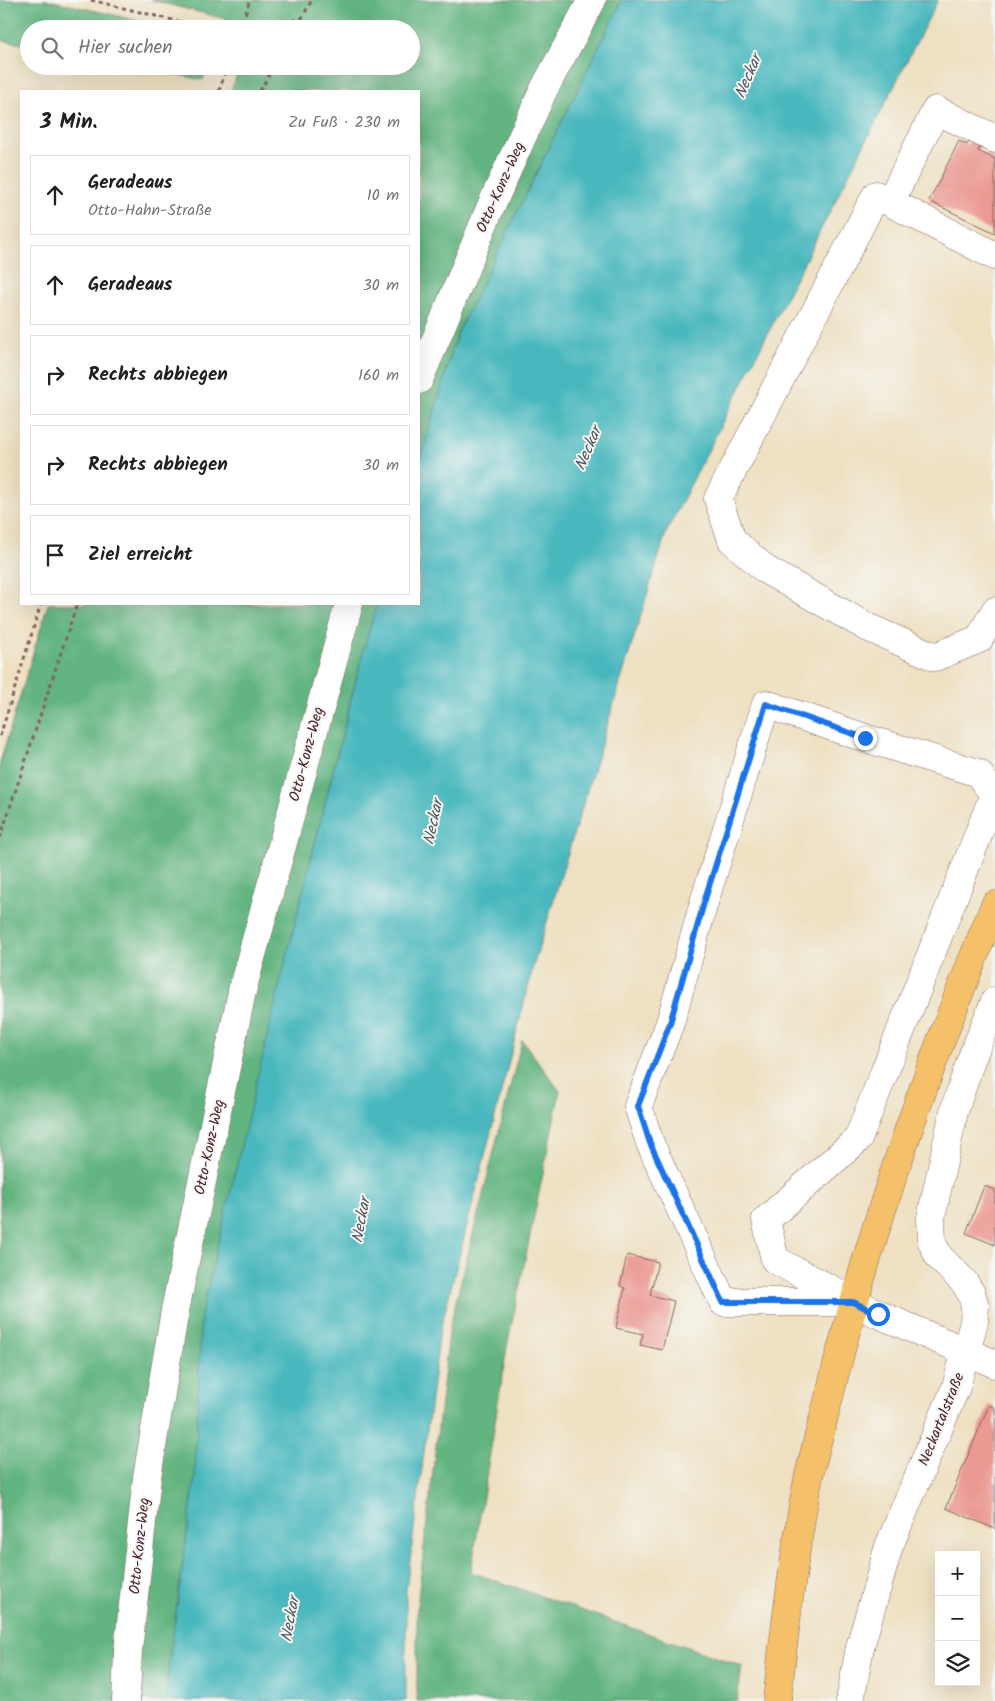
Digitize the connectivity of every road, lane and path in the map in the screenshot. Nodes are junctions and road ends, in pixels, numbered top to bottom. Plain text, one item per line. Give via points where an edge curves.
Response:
1 (91, 0) edge
2 (250, 0) edge
3 (312, 0) edge
4 (592, 0) edge
5 (302, 18) joint
6 (172, 20) edge
7 (243, 20) edge
8 (295, 20) edge
9 (224, 75) edge
10 (269, 75) edge
11 (219, 90) edge
12 (261, 90) edge
13 (995, 139) edge
14 (890, 202) junction
15 (995, 256) edge
16 (420, 378) edge
17 (41, 605) edge
18 (77, 605) edge
19 (349, 605) edge
20 (995, 611) edge
21 (0, 736) edge
22 (0, 838) edge
23 (995, 905) edge
24 (995, 1001) edge
25 (853, 1302) junction
26 (965, 1353) junction
27 (995, 1364) edge
28 (126, 1701) edge
29 (777, 1701) edge
30 (850, 1701) edge

1 - 6 path
2 - 7 path
3 - 5 path
4 - 16 street, Otto-Konz-Weg via 544,89 491,206
5 - 8 path
9 - 11 path
10 - 12 path
13 - 14 street via 936,110
14 - 15 street
14 - 20 street via 876,196 718,499 732,540 766,570 867,627 935,656 979,639
17 - 21 path
18 - 22 path
19 - 28 street, Otto-Konz-Weg via 243,987 175,1310 146,1477
23 - 25 main road via 912,1118
24 - 26 street, Neckartalstraße via 954,1111 931,1218 932,1242 939,1256 964,1282 975,1306
25 - 25 street via 723,1302 650,1143 638,1106 670,1023 766,704 978,773 994,795 858,1139 766,1220 775,1260
25 - 26 street
25 - 29 main road via 805,1493
26 - 27 street
26 - 30 street, Neckartalstraße via 956,1387 889,1546 860,1646

